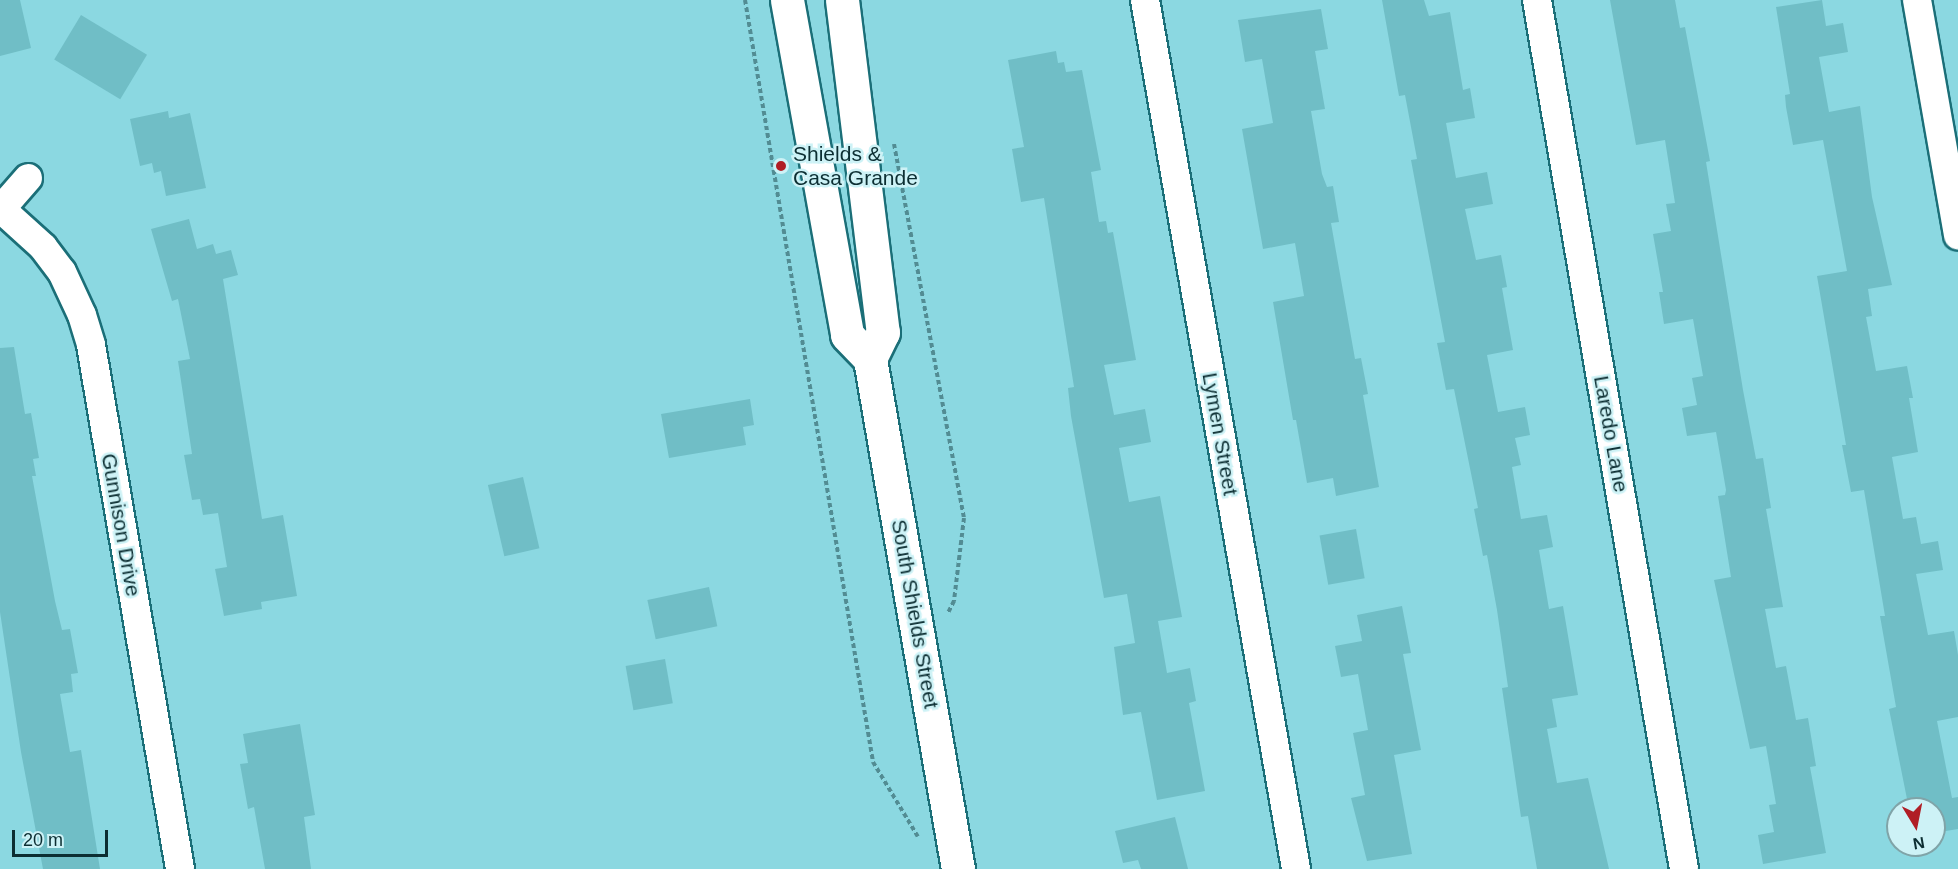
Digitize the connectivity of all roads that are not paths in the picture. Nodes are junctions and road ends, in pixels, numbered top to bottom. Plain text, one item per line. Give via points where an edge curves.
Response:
1 (787, 0) edge
2 (842, 0) edge
3 (1145, 0) edge
4 (1538, 0) edge
5 (1917, 0) edge
6 (28, 178) dead end
7 (1, 209) edge
8 (1958, 235) edge
9 (870, 359) junction
10 (180, 869) edge
11 (958, 869) edge
12 (1296, 869) edge
13 (1684, 869) edge

1 - 9 main road via 847,335
2 - 9 main road via 883,332
3 - 12 street, Lymen Street
4 - 13 street, Laredo Lane
5 - 8 street
6 - 7 street, Gunnison Drive
7 - 10 street, Gunnison Drive via 43,247 62,272 91,345
9 - 11 main road, South Shields Street

